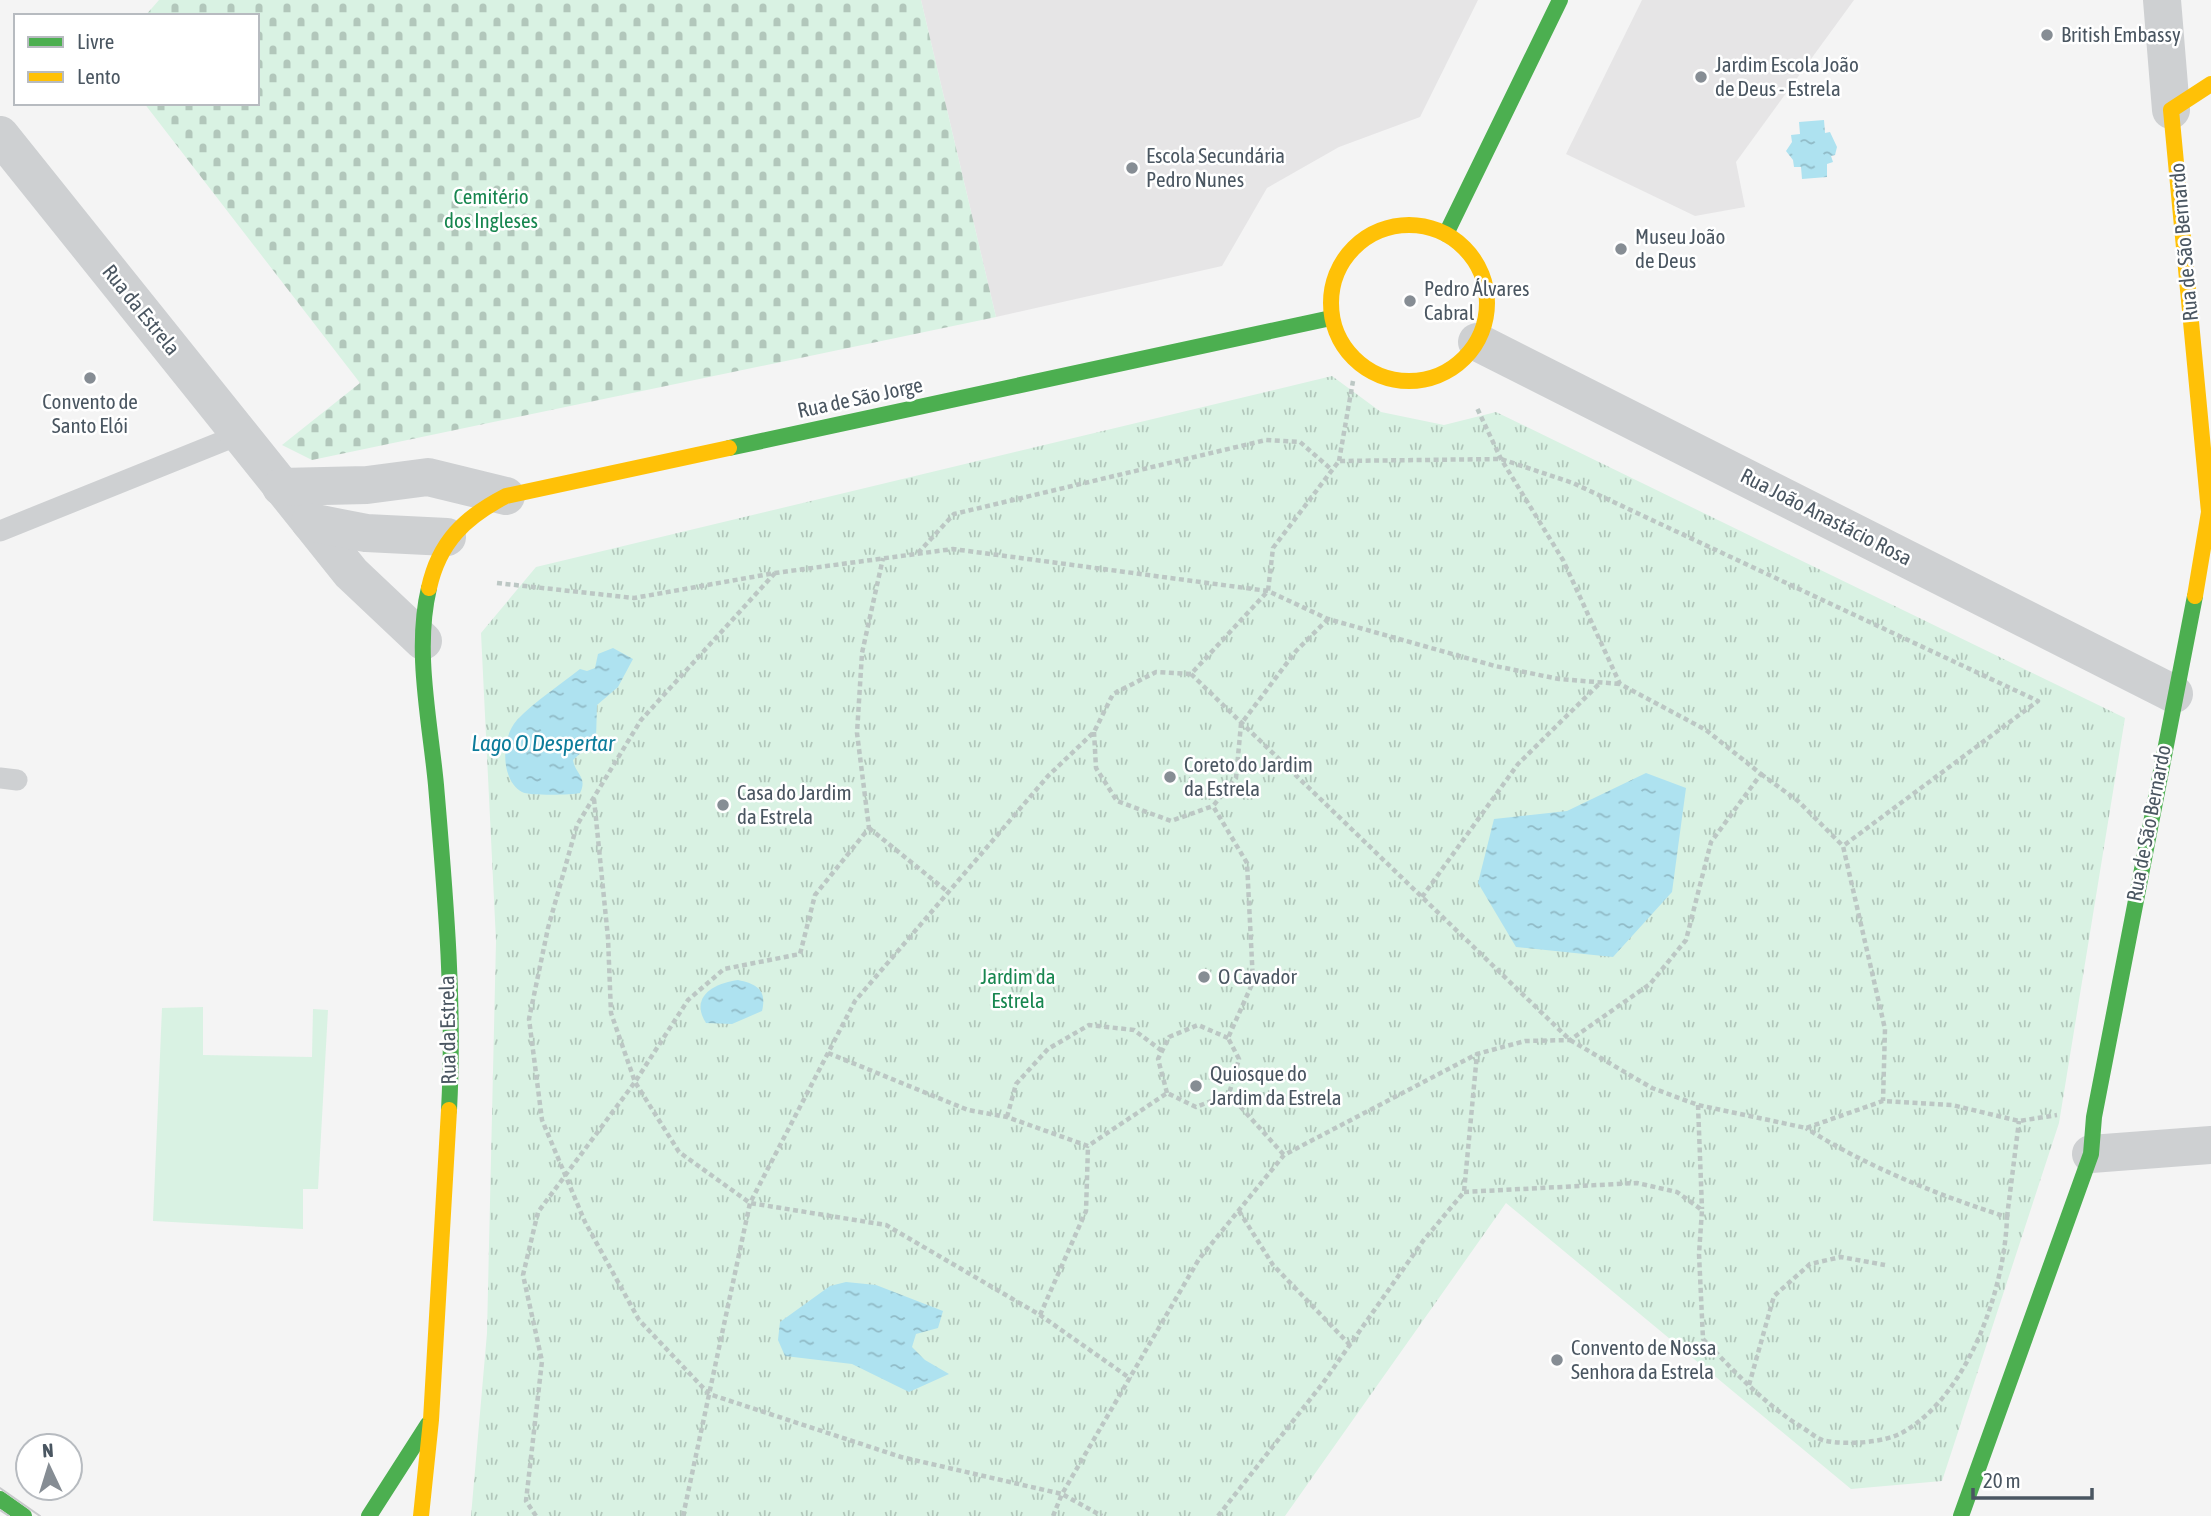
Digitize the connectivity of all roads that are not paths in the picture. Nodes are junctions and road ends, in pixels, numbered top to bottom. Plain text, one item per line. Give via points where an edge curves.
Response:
1 (1560, 0) edge
2 (2162, 0) edge
3 (2211, 85) edge
4 (2171, 110) junction
5 (0, 135) edge
6 (1446, 234) junction
7 (1331, 318) junction
8 (1477, 342) junction
9 (241, 434) junction
10 (281, 486) junction
11 (506, 496) junction
12 (2210, 512) edge
13 (310, 522) junction
14 (0, 531) edge
15 (447, 537) junction
16 (432, 571) joint
17 (423, 641) junction
18 (2174, 694) junction
19 (2211, 1145) edge
20 (2091, 1154) junction
21 (432, 1420) junction
22 (0, 1499) edge
23 (24, 1516) edge
24 (369, 1516) edge
25 (421, 1516) edge
26 (1961, 1516) edge

1 - 6 main road
2 - 4 street, Rua de São Bernardo
3 - 4 main road
4 - 12 main road, Rua de São Bernardo
5 - 9 street, Rua da Estrela
6 - 7 main road via 1421,226 1396,226 1372,234 1352,249 1338,270
6 - 8 main road via 1465,249 1480,270 1486,318
7 - 8 main road via 1341,343 1358,363 1381,377 1409,382 1439,377 1462,362
7 - 11 main road, Rua de São Jorge
8 - 18 street, Rua João Anastácio Rosa
9 - 10 street, Rua da Estrela
9 - 14 lane
10 - 11 street via 367,485 428,477
10 - 13 street, Rua da Estrela
11 - 15 main road, Rua de São Jorge via 478,508
12 - 18 main road, Rua de São Bernardo
13 - 15 street via 366,533
13 - 17 street, Rua da Estrela via 351,573
15 - 16 main road, Rua de São Jorge
16 - 17 main road, Rua da Estrela
17 - 21 main road, Rua da Estrela via 446,899 451,1066
18 - 20 main road, Rua de São Bernardo
19 - 20 street
20 - 26 main road, Rua de São Bernardo
21 - 24 main road
21 - 25 main road, Rua da Estrela
22 - 23 main road

